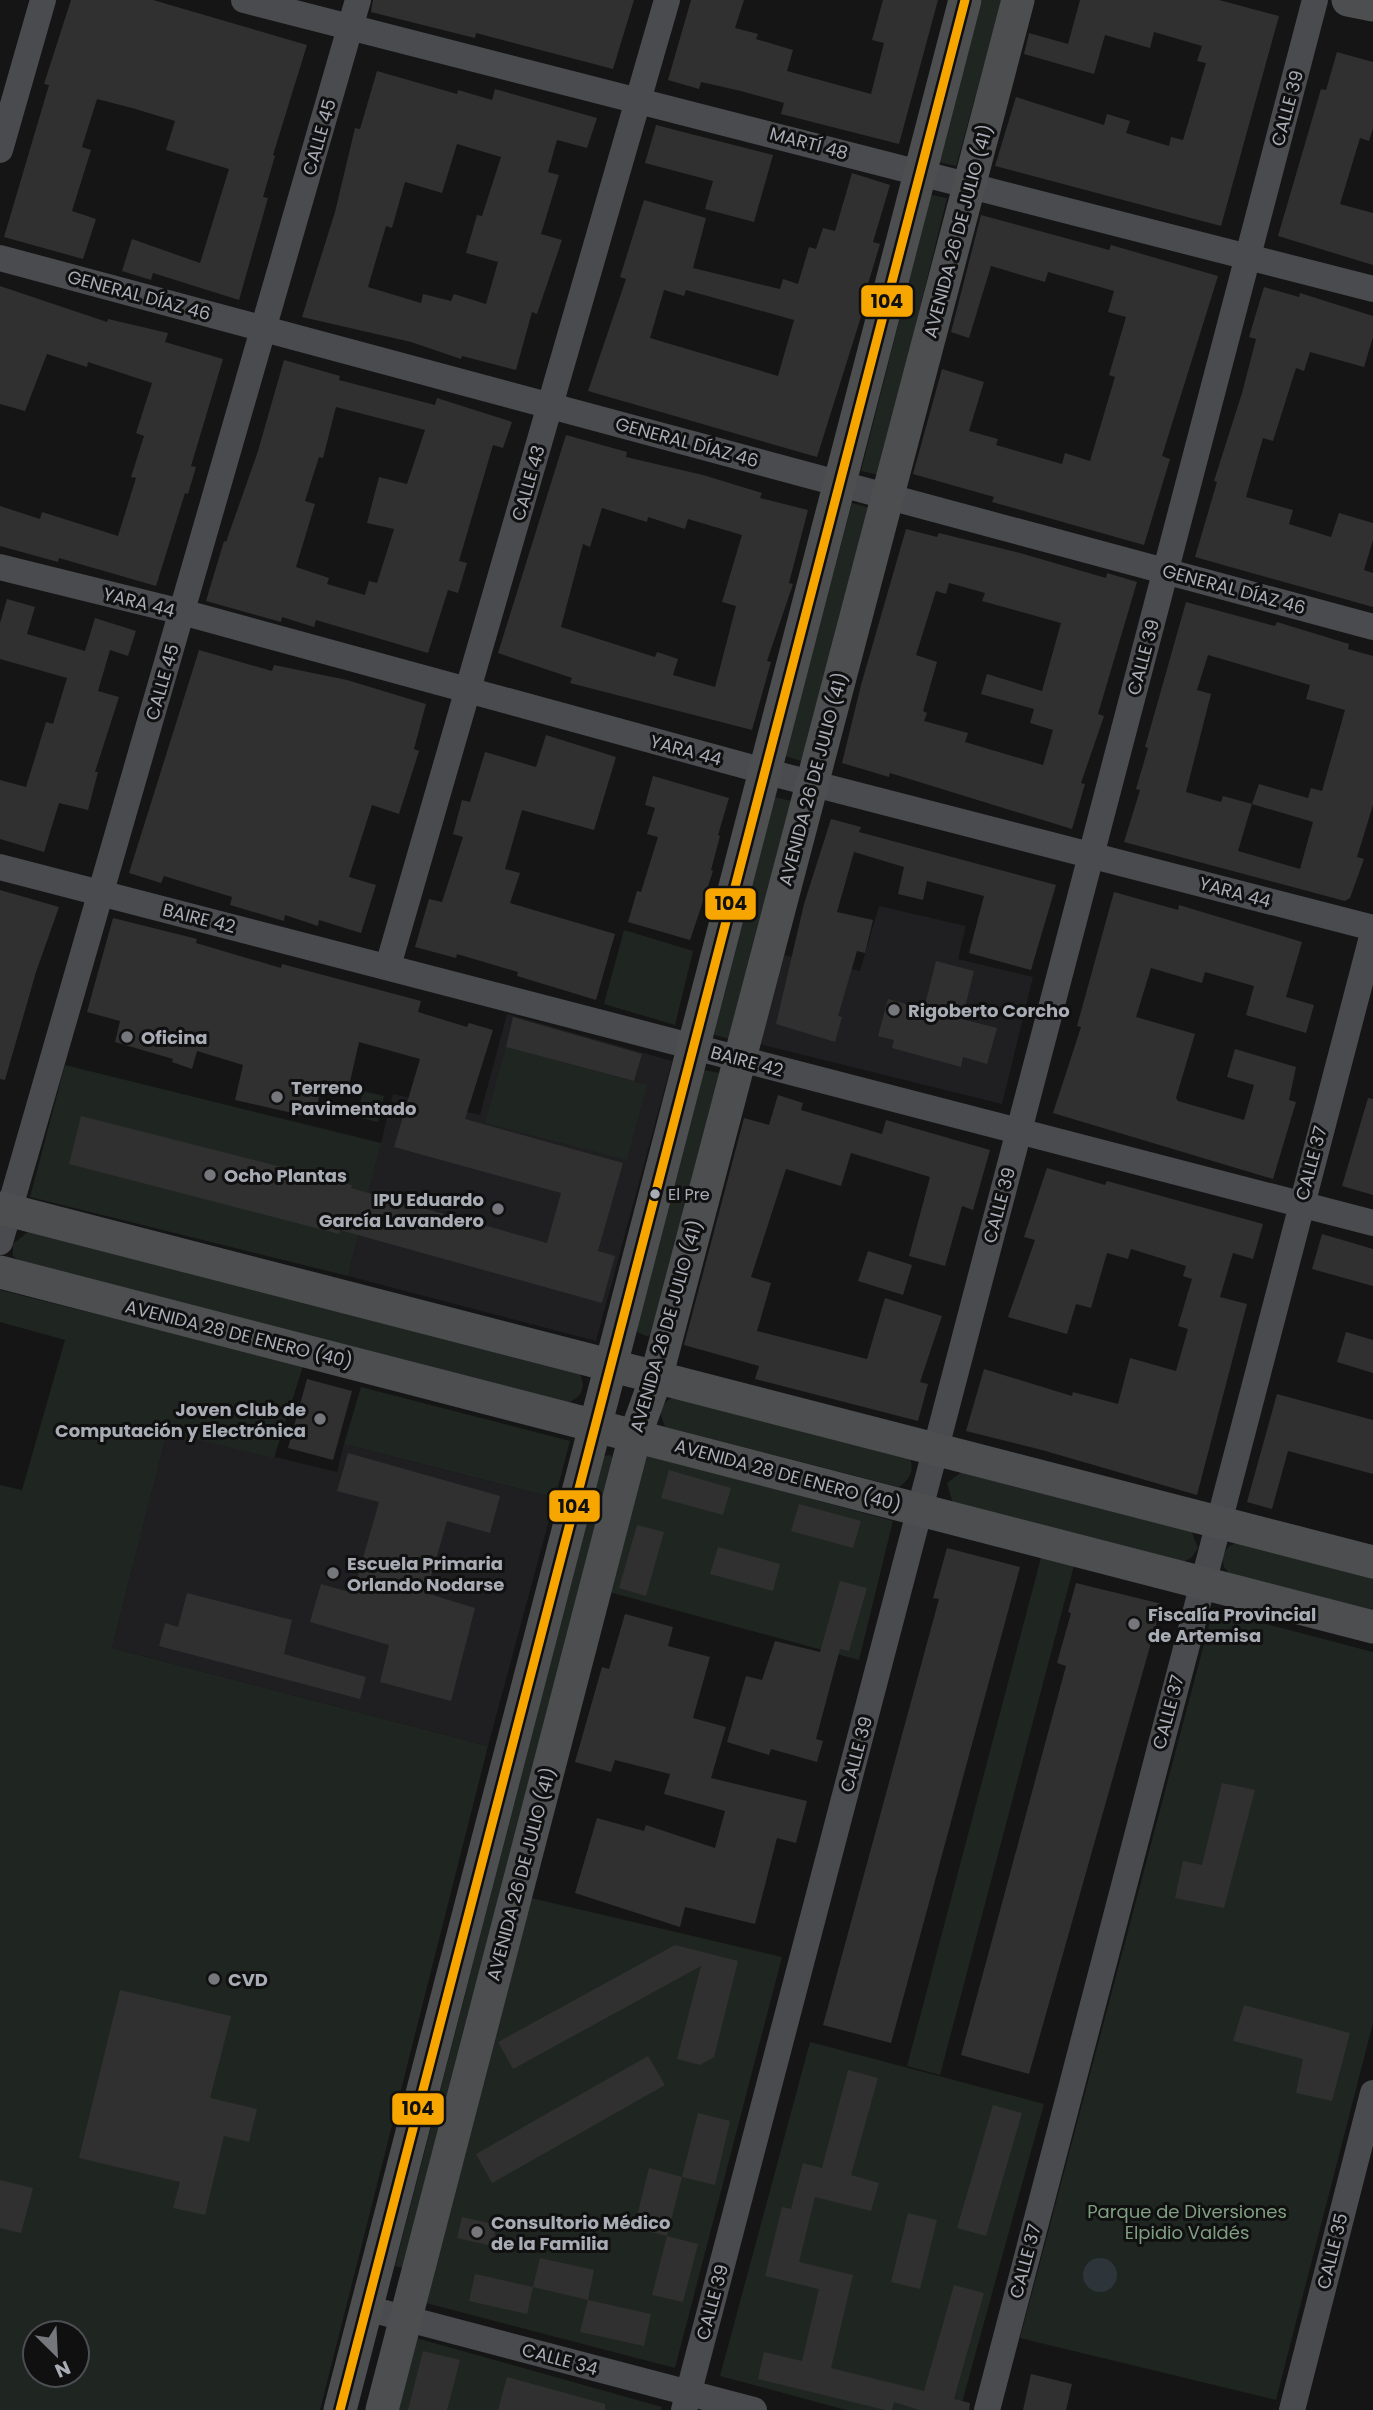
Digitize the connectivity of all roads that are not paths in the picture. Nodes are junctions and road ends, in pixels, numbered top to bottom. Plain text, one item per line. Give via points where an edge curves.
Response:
1 (43, 0) edge
2 (244, 0) edge
3 (358, 0) edge
4 (667, 0) edge
5 (965, 0) edge
6 (1018, 0) edge
7 (1315, 0) edge
8 (1348, 0) edge
9 (1373, 5) edge
10 (350, 27) junction
11 (638, 99) junction
12 (0, 150) edge
13 (921, 172) junction
14 (970, 186) junction
15 (0, 258) edge
16 (1247, 258) junction
17 (1373, 289) edge
18 (264, 328) junction
19 (550, 405) junction
20 (839, 483) junction
21 (888, 496) junction
22 (0, 567) edge
23 (1166, 570) junction
24 (182, 612) junction
25 (1373, 627) edge
26 (467, 691) junction
27 (764, 771) junction
28 (812, 783) junction
29 (1091, 855) junction
30 (0, 867) edge
31 (101, 893) junction
32 (1373, 931) edge
33 (388, 967) junction
34 (692, 1046) junction
35 (739, 1059) junction
36 (1019, 1131) junction
37 (1300, 1204) junction
38 (5, 1210) edge
39 (1373, 1223) edge
40 (0, 1242) edge
41 (0, 1272) edge
42 (609, 1366) junction
43 (656, 1378) junction
44 (596, 1426) junction
45 (635, 1436) junction
46 (935, 1450) junction
47 (920, 1509) junction
48 (1217, 1522) junction
49 (1373, 1562) edge
50 (1202, 1583) junction
51 (1373, 1627) edge
52 (1373, 2093) edge
53 (366, 2308) junction
54 (405, 2319) junction
55 (686, 2401) edge
56 (340, 2410) edge
57 (382, 2410) edge
58 (754, 2410) edge
59 (986, 2410) edge
60 (1292, 2410) edge

1 - 12 street
2 - 10 street, MARTÍ 48
3 - 10 street, CALLE 45
4 - 11 street, CALLE 43
5 - 13 main road
6 - 14 main road, AVENIDA 26 DE JULIO (41)
7 - 16 street, CALLE 39
8 - 9 main road
10 - 11 street, MARTÍ 48
10 - 18 street, CALLE 45
11 - 13 street, MARTÍ 48
11 - 19 street, CALLE 43
13 - 14 street, MARTÍ 48
13 - 20 main road
14 - 16 street, MARTÍ 48
14 - 21 main road, AVENIDA 26 DE JULIO (41)
15 - 18 street, GENERAL DÍAZ 46
16 - 17 street, MARTÍ 48
16 - 23 street, CALLE 39
18 - 19 street, GENERAL DÍAZ 46
18 - 24 street, CALLE 45
19 - 20 street, GENERAL DÍAZ 46
19 - 26 street, CALLE 43
20 - 21 street, GENERAL DÍAZ 46
20 - 27 main road
21 - 23 street, GENERAL DÍAZ 46
21 - 28 main road, AVENIDA 26 DE JULIO (41)
22 - 24 street, YARA 44
23 - 25 street, GENERAL DÍAZ 46
23 - 29 street, CALLE 39
24 - 26 street, YARA 44
24 - 31 street, CALLE 45
26 - 27 street, YARA 44
26 - 33 street, CALLE 43
27 - 28 street, YARA 44
27 - 34 main road
28 - 29 street, YARA 44
28 - 35 main road, AVENIDA 26 DE JULIO (41)
29 - 32 street, YARA 44
29 - 36 street, CALLE 39
30 - 31 street, BAIRE 42
31 - 33 street, BAIRE 42
31 - 38 street, CALLE 45
32 - 37 street, CALLE 37
33 - 34 street, BAIRE 42
34 - 35 street, BAIRE 42
34 - 42 main road
35 - 36 street, BAIRE 42
35 - 43 main road, AVENIDA 26 DE JULIO (41)
36 - 37 street, BAIRE 42
36 - 46 street, CALLE 39
37 - 39 street, BAIRE 42
37 - 48 street, CALLE 37
38 - 40 street, CALLE 45
38 - 42 main road
41 - 44 main road, AVENIDA 28 DE ENERO (40)
42 - 43 main road
42 - 44 main road
43 - 45 main road, AVENIDA 26 DE JULIO (41)
43 - 46 main road
44 - 45 main road, AVENIDA 28 DE ENERO (40)
44 - 53 main road
45 - 47 main road, AVENIDA 28 DE ENERO (40)
45 - 54 main road, AVENIDA 26 DE JULIO (41)
46 - 47 street, CALLE 39
46 - 48 main road
47 - 50 main road, AVENIDA 28 DE ENERO (40)
47 - 55 street, CALLE 39
48 - 49 main road
48 - 50 street, CALLE 37
50 - 51 main road, AVENIDA 28 DE ENERO (40)
50 - 59 street, CALLE 37
52 - 60 street, CALLE 35
53 - 54 street, CALLE 34
53 - 56 main road
54 - 55 street, CALLE 34
54 - 57 main road, AVENIDA 26 DE JULIO (41)
55 - 58 street, CALLE 34

